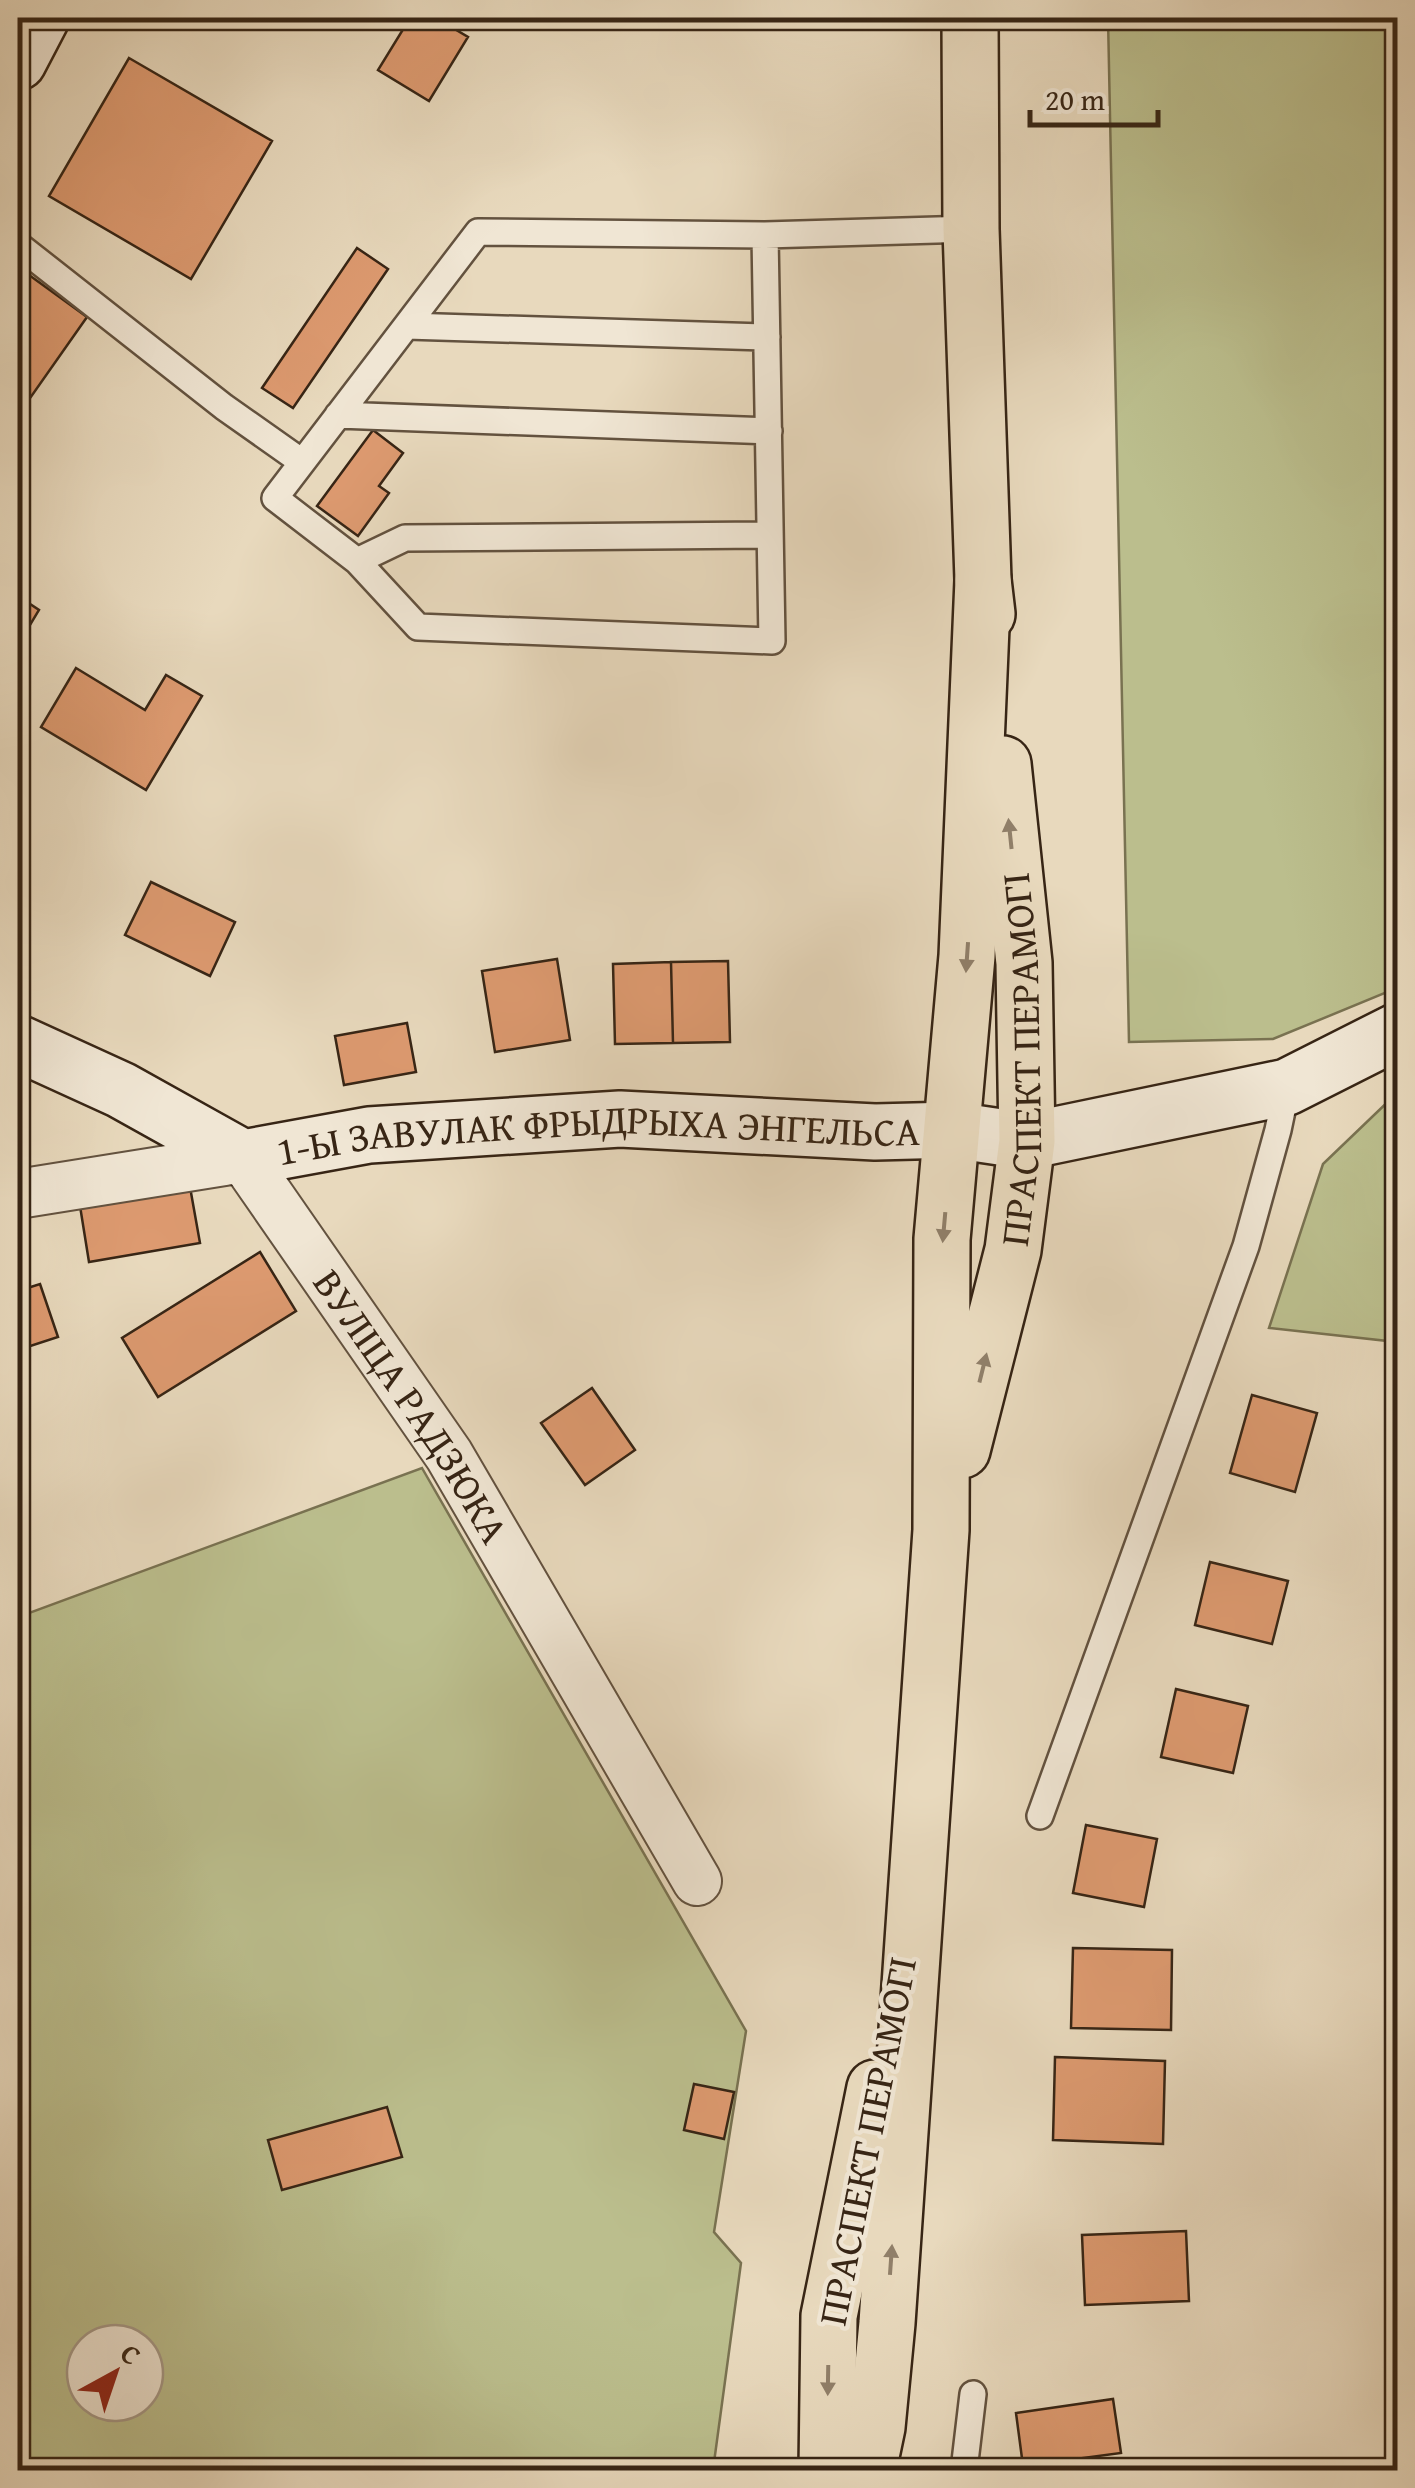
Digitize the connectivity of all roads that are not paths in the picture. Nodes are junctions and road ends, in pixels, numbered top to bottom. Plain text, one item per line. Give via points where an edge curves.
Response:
1 (41, 18) edge
2 (970, 18) edge
3 (18, 62) edge
4 (971, 228) junction
5 (766, 234) junction
6 (18, 245) edge
7 (407, 326) junction
8 (767, 337) junction
9 (338, 415) junction
10 (769, 430) junction
11 (302, 462) junction
12 (770, 536) junction
13 (357, 562) junction
14 (983, 580) junction
15 (1398, 1031) edge
16 (18, 1043) edge
17 (1287, 1087) junction
18 (954, 1130) junction
19 (1027, 1141) junction
20 (243, 1158) junction
21 (18, 1194) edge
22 (942, 1530) junction
23 (1040, 1816) dead end
24 (919, 1872) junction
25 (696, 1882) dead end
26 (973, 2394) dead end
27 (827, 2470) edge
28 (868, 2470) edge
29 (964, 2470) edge

1 - 3 street
2 - 4 main road, ПРАСПЕКТ ПЕРАМОГІ
4 - 5 lane
4 - 14 main road, ПРАСПЕКТ ПЕРАМОГІ
5 - 7 lane via 478,232
5 - 8 lane
6 - 11 lane
7 - 8 lane
7 - 9 lane
8 - 10 lane
9 - 10 lane
9 - 11 lane
10 - 12 lane
11 - 13 lane via 275,498
12 - 13 lane via 406,538
12 - 13 lane via 772,641 418,627
14 -> 18 main road, ПРАСПЕКТ ПЕРАМОГІ
19 -> 14 main road, ПРАСПЕКТ ПЕРАМОГІ via 1024,963
15 - 17 street
16 - 20 street, ВУЛІЦА РАДЗЮКА via 121,1090
17 - 19 street
17 - 23 lane via 1246,1246
18 - 19 street, 1-Ы ЗАВУЛАК ФРЫДРЫХА ЭНГЕЛЬСА
18 - 20 street, 1-Ы ЗАВУЛАК ФРЫДРЫХА ЭНГЕЛЬСА via 620,1119 369,1135
18 -> 22 main road, ПРАСПЕКТ ПЕРАМОГІ via 942,1239
22 -> 19 main road, ПРАСПЕКТ ПЕРАМОГІ via 1013,1250
20 - 21 street
20 - 25 street, ВУЛІЦА РАДЗЮКА via 449,1456
22 - 24 main road, ПРАСПЕКТ ПЕРАМОГІ
24 -> 27 main road, ПРАСПЕКТ ПЕРАМОГІ via 828,2316
28 -> 24 main road, ПРАСПЕКТ ПЕРАМОГІ via 887,2323
26 - 29 lane

